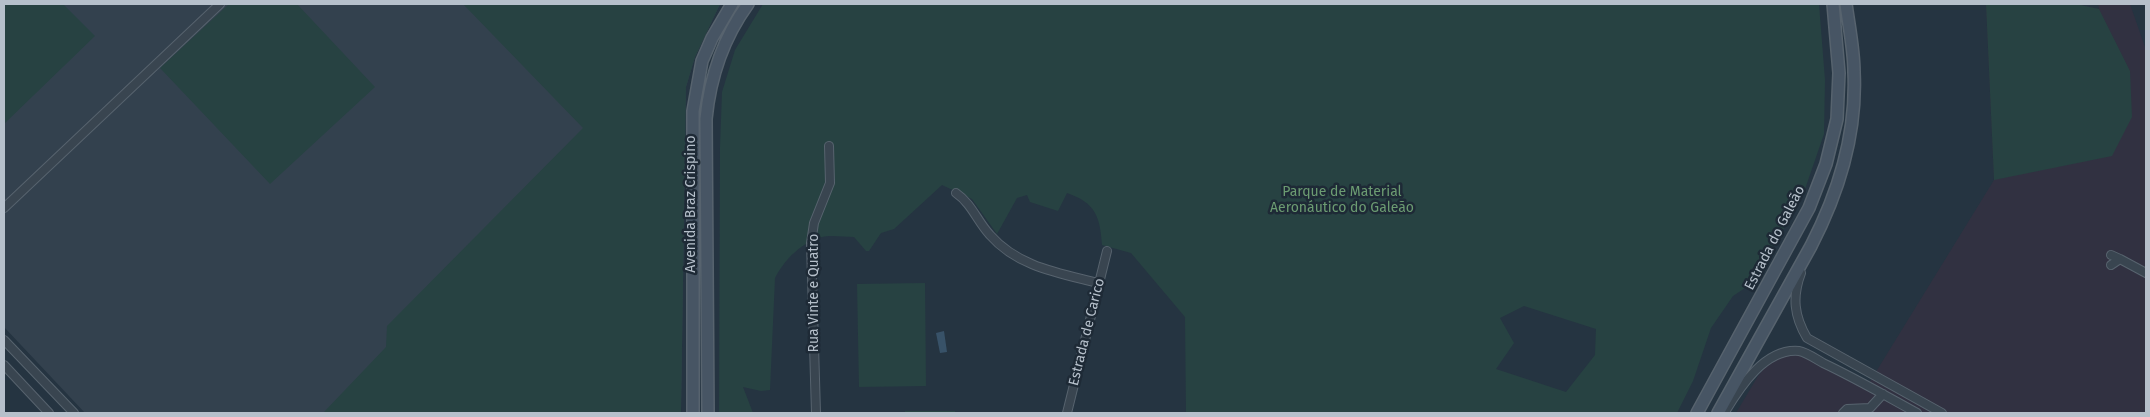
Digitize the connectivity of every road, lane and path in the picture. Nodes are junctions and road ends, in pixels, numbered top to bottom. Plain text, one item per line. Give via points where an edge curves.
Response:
1 (220, 4) edge
2 (732, 4) edge
3 (748, 4) edge
4 (1833, 4) edge
5 (1846, 4) edge
6 (829, 146) dead end
7 (956, 193) dead end
8 (4, 208) edge
9 (1811, 246) junction
10 (1107, 252) dead end
11 (2111, 255) dead end
12 (2120, 259) junction
13 (2111, 265) dead end
14 (2146, 273) edge
15 (1098, 283) junction
16 (4, 340) edge
17 (4, 364) edge
18 (1883, 394) junction
19 (70, 412) edge
20 (49, 413) edge
21 (693, 413) edge
22 (708, 413) edge
23 (816, 413) edge
24 (1067, 413) edge
25 (1697, 413) edge
26 (1718, 413) edge
27 (1724, 413) edge
28 (1843, 413) edge
29 (1917, 413) edge
30 (1942, 413) edge

1 - 8 street
2 - 21 main road, Avenida Braz Crispino via 702,61 692,111
3 - 22 main road, Avenida Braz Crispino via 734,25 720,59 708,99 706,119
4 - 25 main road, Estrada do Galeão via 1839,73 1837,119 1826,164 1809,208
5 - 9 main road via 1854,70 1852,122 1841,174
6 - 23 street, Rua Vinte e Quatro via 830,183 814,224 811,243
7 - 15 street via 966,200 989,235 1013,256 1042,269
9 - 26 main road
9 - 30 street via 1795,288 1797,316 1808,338
10 - 15 street, Estrada de Carico
11 - 12 street
12 - 13 street
12 - 14 street
15 - 24 street, Estrada de Carico
16 - 19 street
17 - 20 street
18 - 27 street via 1800,351 1786,353 1757,369
18 - 28 street via 1870,408 1847,409
18 - 29 street

